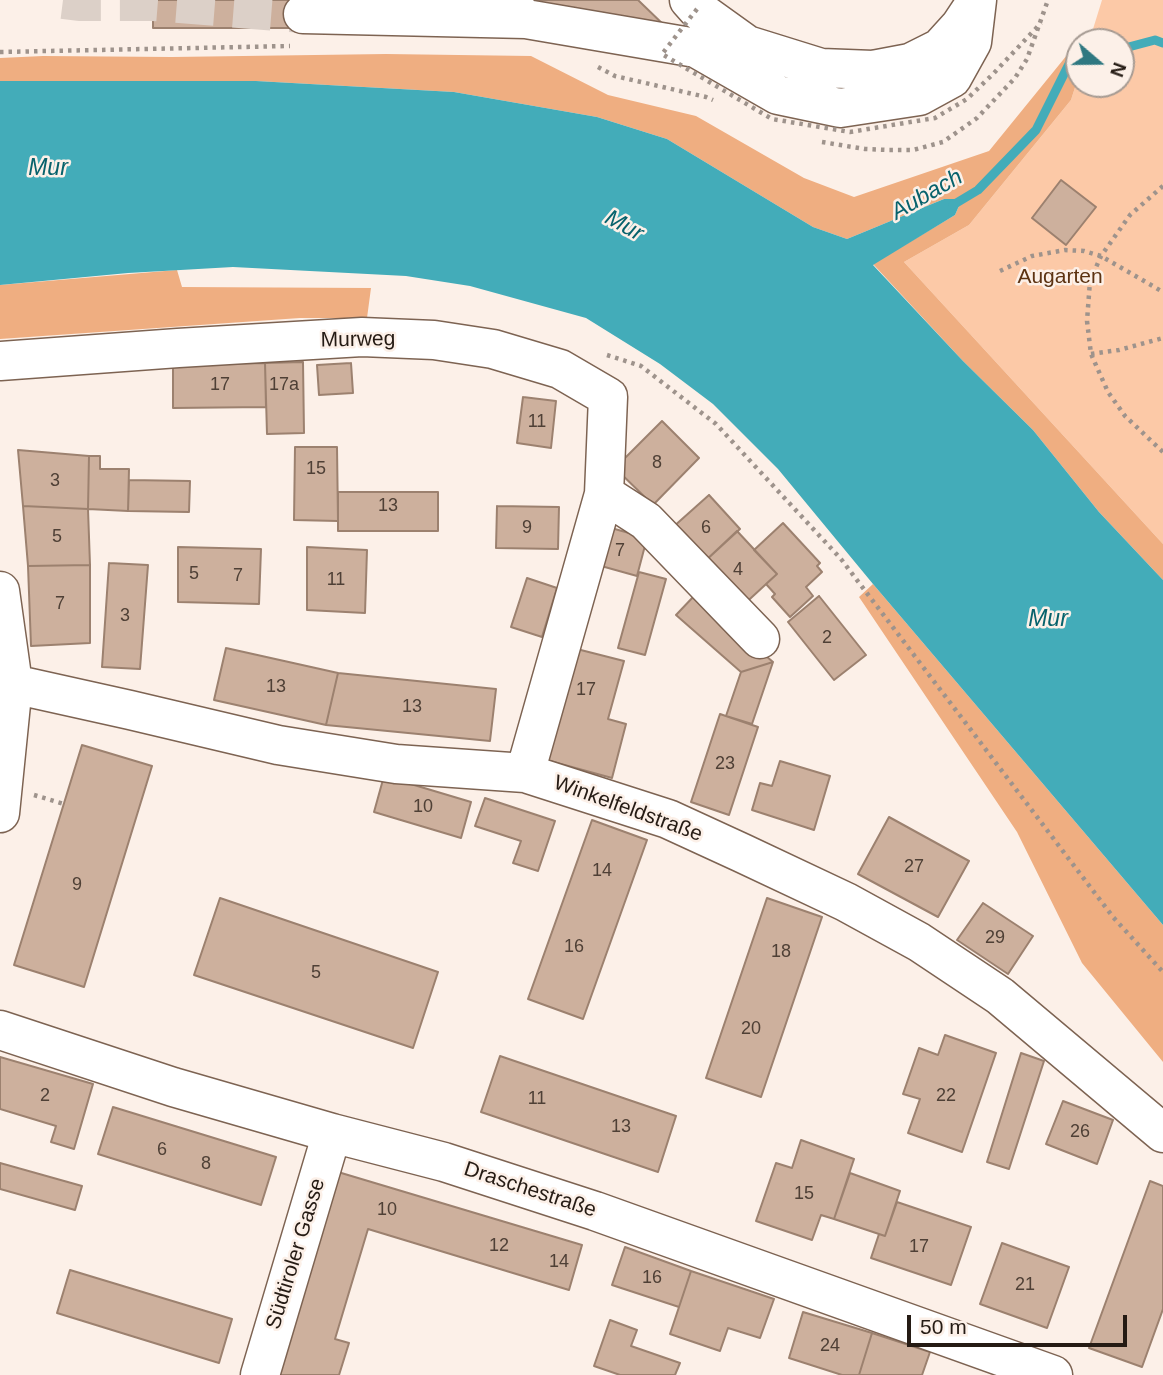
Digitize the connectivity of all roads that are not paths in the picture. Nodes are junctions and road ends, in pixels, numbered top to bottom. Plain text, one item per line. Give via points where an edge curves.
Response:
1 (977, 0) edge
2 (703, 3) edge
3 (515, 9) edge
4 (302, 30) tunnel mouth
5 (0, 361) edge
6 (604, 494) junction
7 (0, 591) edge
8 (760, 639) dead end
9 (13, 684) junction
10 (525, 774) junction
11 (0, 813) edge
12 (0, 1030) edge
13 (332, 1133) junction
14 (1163, 1133) edge
15 (260, 1375) edge
16 (1053, 1375) edge

1 - 2 street via 940,48 910,63 873,69 821,68 747,45
1 - 3 street via 972,42 952,78 919,96 840,108 778,95 696,48
3 - 4 street
5 - 6 street, Murweg via 362,337 434,340 493,349 560,369 608,397
6 - 8 street via 646,521
6 - 10 street, Murweg
7 - 9 street
9 - 10 street, Winkelfeldstraße via 278,745 396,764
9 - 11 street
10 - 14 street, Winkelfeldstraße via 668,820 846,902 1000,996
12 - 13 street, Draschestraße
13 - 15 street, Südtiroler Gasse
13 - 16 street, Draschestraße via 444,1162 595,1211

